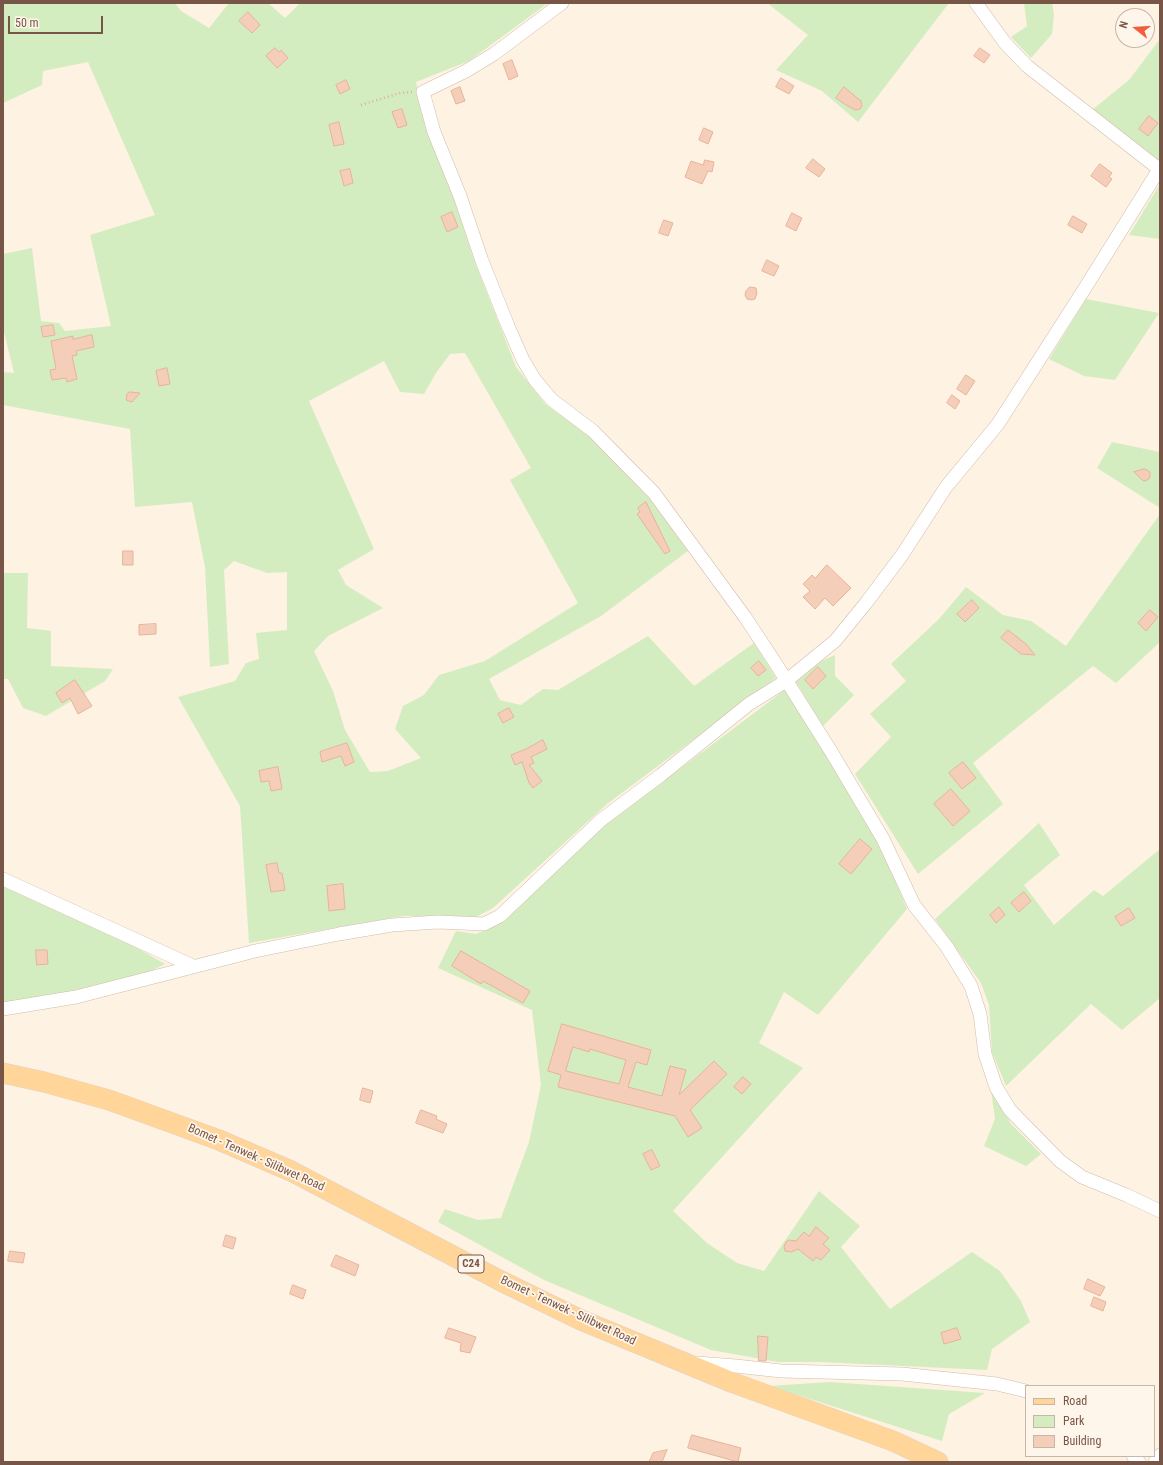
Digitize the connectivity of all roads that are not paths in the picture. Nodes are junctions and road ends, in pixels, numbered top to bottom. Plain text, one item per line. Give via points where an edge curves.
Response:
1 (562, 3) edge
2 (976, 3) edge
3 (1159, 169) edge
4 (786, 681) junction
5 (3, 879) edge
6 (193, 966) junction
7 (3, 1009) edge
8 (3, 1073) edge
9 (1160, 1211) edge
10 (682, 1362) junction
11 (1025, 1390) edge
12 (1160, 1454) edge
13 (938, 1462) edge
14 (1155, 1462) edge

1 - 4 street via 494,54 423,92 434,132 508,326 535,380 552,400 593,431 654,493 745,617
2 - 3 street via 1005,43 1027,66
3 - 4 street via 998,424 946,487 902,555 835,641
4 - 6 street via 749,704 601,820 500,916 484,924 438,922 392,925 262,949
4 - 9 street via 876,826 914,905 947,947 971,986 980,1014 985,1054 996,1087 1010,1110 1060,1160 1082,1177
5 - 6 street
6 - 7 street via 76,997
8 - 10 main road, Bomet - Tenwek - Silibwet Road / C24 via 109,1100 219,1140 298,1174 538,1300
10 - 11 street via 781,1371 902,1374 996,1384
10 - 13 main road, Bomet - Tenwek - Silibwet Road / C24 via 893,1441
12 - 14 street

